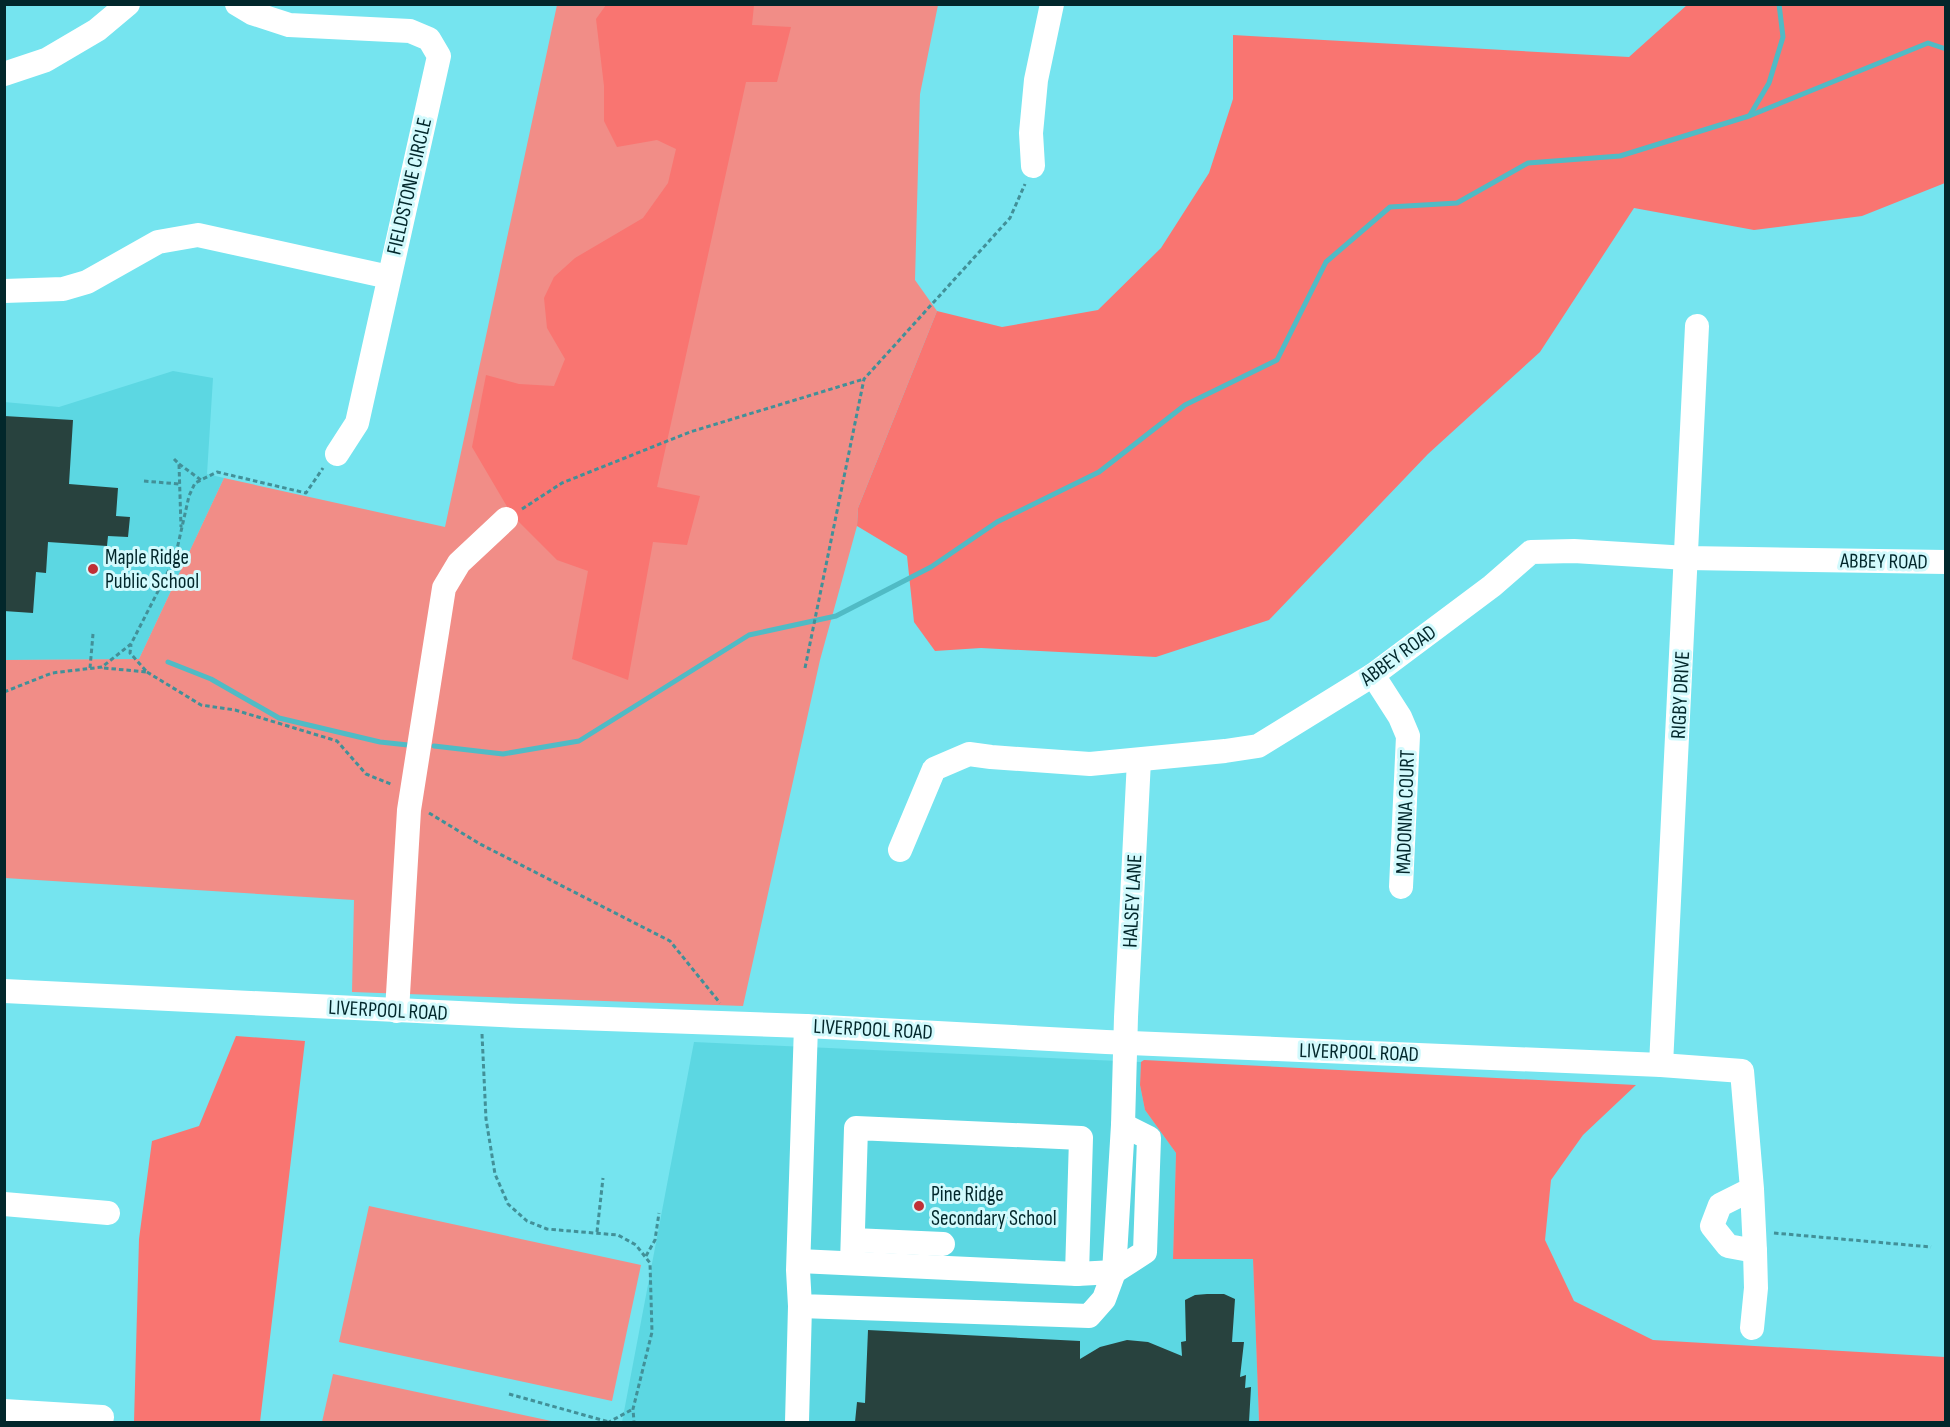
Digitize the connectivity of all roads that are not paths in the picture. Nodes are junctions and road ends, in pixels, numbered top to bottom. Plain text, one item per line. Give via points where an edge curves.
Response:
1 (128, 4) edge
2 (237, 4) edge
3 (1052, 4) edge
4 (4, 74) edge
5 (1033, 166) road end
6 (389, 277) junction
7 (4, 291) edge
8 (1697, 326) dead end
9 (337, 454) road end
10 (506, 519) road end
11 (1687, 558) junction
12 (1946, 562) edge
13 (1373, 675) junction
14 (1139, 760) junction
15 (900, 850) dead end
16 (1401, 887) dead end
17 (4, 991) edge
18 (397, 1011) junction
19 (806, 1026) junction
20 (1125, 1043) junction
21 (1660, 1065) junction
22 (1752, 1189) junction
23 (4, 1204) edge
24 (108, 1213) dead end
25 (943, 1244) dead end
26 (1755, 1251) junction
27 (853, 1252) junction
28 (799, 1261) junction
29 (1114, 1272) junction
30 (1077, 1274) junction
31 (800, 1306) junction
32 (1752, 1328) dead end
33 (4, 1411) edge
34 (102, 1417) dead end
35 (797, 1422) edge

1 - 4 street via 97,30 46,60
2 - 6 street, FIELDSTONE CIRCLE via 289,25 410,31 429,39 439,56
3 - 5 street via 1035,91
6 - 7 street, FIELDSTONE CIRCLE via 198,235 158,242 87,282 63,289
6 - 9 street via 357,423
8 - 11 street, RIGBY DRIVE
10 - 18 street via 459,562 444,588 411,802
11 - 12 street, ABBEY ROAD
11 - 13 street, ABBEY ROAD via 1531,552
11 - 21 street, RIGBY DRIVE
13 - 14 street, ABBEY ROAD via 1258,746
13 - 16 street, MADONNA COURT via 1408,736
14 - 15 street, ABBEY ROAD via 1090,764 969,754 934,769
14 - 20 street, HALSEY LANE
17 - 18 street, LIVERPOOL ROAD
18 - 19 street, LIVERPOOL ROAD
19 - 20 street, LIVERPOOL ROAD
19 - 28 street
20 - 21 street, LIVERPOOL ROAD
20 - 29 street, HALSEY LANE
21 - 22 street, LIVERPOOL ROAD via 1742,1071
22 - 26 street
22 - 26 street via 1720,1205 1712,1226 1728,1246
23 - 24 street
25 - 27 street
26 - 32 street
27 - 28 street
27 - 30 street
27 - 30 street via 856,1128 1081,1138
28 - 31 street
29 - 30 street
29 - 31 street, HALSEY LANE via 1104,1299 1089,1316
31 - 35 street
33 - 34 street

